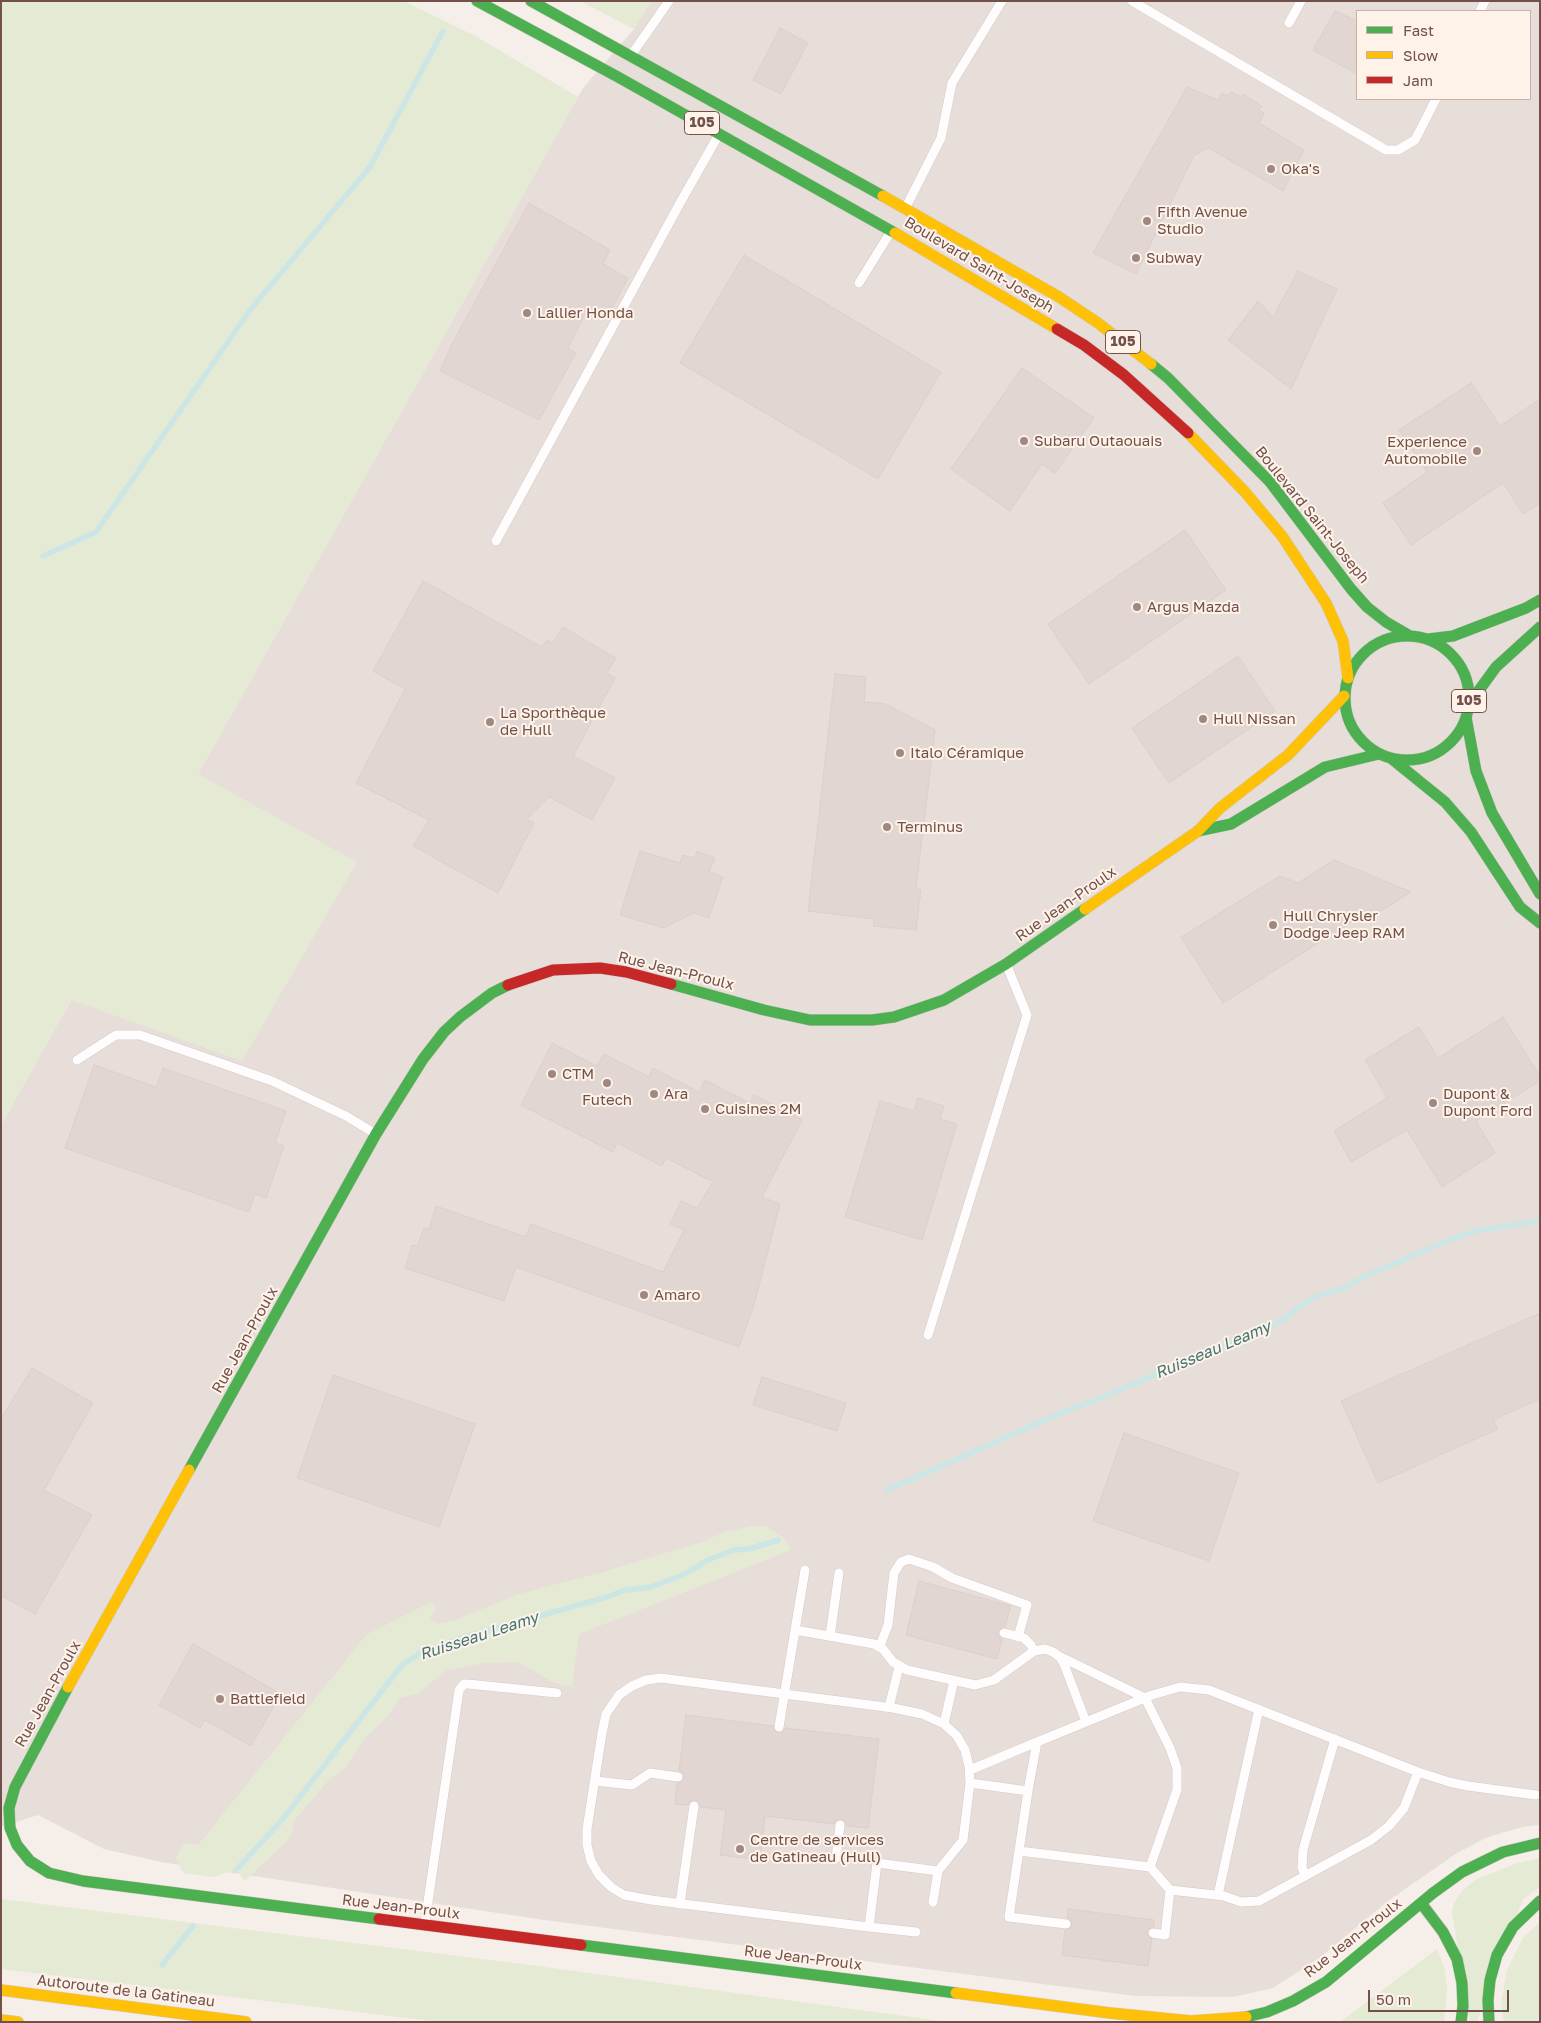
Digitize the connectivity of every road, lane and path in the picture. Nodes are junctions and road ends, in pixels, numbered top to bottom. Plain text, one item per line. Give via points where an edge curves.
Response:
1 (477, 1) edge
2 (531, 1) edge
3 (669, 1) edge
4 (1002, 1) edge
5 (1132, 1) edge
6 (1301, 1) edge
7 (1289, 23) dead end
8 (624, 66) junction
9 (1435, 100) edge
10 (725, 122) junction
11 (898, 219) junction
12 (859, 283) dead end
13 (496, 541) dead end
14 (1540, 600) edge
15 (1540, 627) edge
16 (1410, 636) junction
17 (1428, 639) junction
18 (1348, 678) junction
19 (1344, 696) junction
20 (1469, 704) junction
21 (1466, 717) junction
22 (1379, 754) junction
23 (1392, 759) junction
24 (1198, 830) junction
25 (1540, 894) edge
26 (1540, 923) edge
27 (1006, 964) junction
28 (77, 1060) dead end
29 (376, 1134) junction
30 (928, 1334) dead end
31 (805, 1570) dead end
32 (839, 1573) dead end
33 (795, 1630) junction
34 (1004, 1633) dead end
35 (830, 1636) junction
36 (1018, 1637) junction
37 (880, 1646) junction
38 (1034, 1651) junction
39 (1060, 1657) junction
40 (899, 1667) junction
41 (954, 1680) junction
42 (557, 1693) dead end
43 (784, 1694) junction
44 (1145, 1698) junction
45 (890, 1707) junction
46 (1258, 1709) junction
47 (1086, 1722) junction
48 (944, 1724) junction
49 (779, 1727) dead end
50 (1335, 1738) junction
51 (1038, 1742) junction
52 (970, 1770) junction
53 (1418, 1772) junction
54 (678, 1777) dead end
55 (595, 1781) junction
56 (970, 1783) junction
57 (1028, 1791) junction
58 (1536, 1795) dead end
59 (694, 1806) dead end
60 (840, 1825) dead end
61 (1540, 1843) edge
62 (1019, 1851) junction
63 (836, 1858) dead end
64 (1150, 1867) junction
65 (938, 1870) junction
66 (1305, 1876) junction
67 (1170, 1890) junction
68 (1218, 1895) junction
69 (933, 1902) dead end
70 (1540, 1902) edge
71 (680, 1904) junction
72 (1421, 1904) junction
73 (1066, 1924) dead end
74 (424, 1925) junction
75 (869, 1927) junction
76 (916, 1932) dead end
77 (1153, 1933) dead end
78 (1, 1990) edge
79 (1, 2020) edge
80 (18, 2022) edge
81 (246, 2022) edge
82 (1461, 2022) edge
83 (1489, 2022) edge

1 - 8 main road, Boulevard Saint-Joseph / 105
2 - 8 main road, Boulevard Saint-Joseph / 105
3 - 8 lane
4 - 11 lane via 952,83 941,138
5 - 9 lane via 1386,150 1398,150 1415,140
6 - 7 lane
8 - 10 main road, Boulevard Saint-Joseph / 105
8 - 10 main road, Boulevard Saint-Joseph / 105
10 - 11 main road, Boulevard Saint-Joseph / 105
10 - 11 main road, Boulevard Saint-Joseph / 105
10 - 13 lane
11 - 12 lane
11 - 16 main road, Boulevard Saint-Joseph / 105 via 1059,297 1168,378 1270,482 1367,607
11 - 18 main road, Boulevard Saint-Joseph / 105 via 1084,344 1182,428 1266,516 1309,575 1343,641
14 - 17 main road via 1453,636
15 - 20 main road via 1496,667
16 - 17 main road, 105
16 - 18 main road, 105 via 1390,638 1372,646 1357,661
17 - 20 main road, 105 via 1448,652 1463,670
18 - 19 main road, 105
19 - 22 main road, 105 via 1345,710 1353,730
19 - 24 main road, Rue Jean-Proulx via 1288,755 1220,808
20 - 21 main road, 105
21 - 23 main road, 105 via 1458,733 1445,747 1429,756 1411,760
21 - 25 main road, 105 via 1476,771 1492,813
22 - 23 main road, 105
22 - 24 main road, Rue Jean-Proulx via 1325,767 1231,824
23 - 26 main road, 105 via 1445,802 1471,832 1520,907
24 - 27 main road, Rue Jean-Proulx
27 - 29 main road, Rue Jean-Proulx via 944,1000 894,1017 851,1021 789,1016 626,972 600,968 553,970 492,993 448,1028 416,1068
27 - 30 lane via 1027,1015
28 - 29 lane via 116,1035 140,1034 272,1081
29 - 74 main road, Rue Jean-Proulx via 23,1770 10,1801 9,1822 14,1839 25,1857 42,1869 64,1877
31 - 33 lane
32 - 35 lane
33 - 35 lane
33 - 43 lane
34 - 36 lane
35 - 37 lane
36 - 37 lane via 1028,1605 909,1559 901,1562 894,1573 888,1626
36 - 38 lane via 1028,1641
37 - 40 lane
38 - 39 lane via 1045,1649
38 - 41 lane via 1007,1672 983,1684
39 - 44 lane
39 - 47 lane
40 - 41 lane
40 - 45 lane
41 - 48 lane
42 - 74 lane via 468,1684 459,1690
43 - 45 lane
43 - 49 lane
43 - 55 lane via 669,1678 632,1686 619,1695 606,1714
44 - 46 lane via 1170,1689 1191,1687 1209,1690
44 - 47 lane
44 - 64 lane via 1170,1748 1178,1778 1175,1798
45 - 48 lane via 922,1714
46 - 50 lane
46 - 68 lane
47 - 51 lane
48 - 52 lane via 961,1742
50 - 53 lane
50 - 66 lane via 1303,1850
51 - 52 lane
51 - 57 lane
52 - 56 lane
53 - 58 lane via 1468,1786
53 - 66 lane via 1404,1808 1389,1826
54 - 55 lane via 650,1773 632,1785
55 - 71 lane via 587,1845 599,1875 624,1895
56 - 57 lane
56 - 65 lane via 963,1840
57 - 62 lane
59 - 71 lane
60 - 63 lane
61 - 72 main road, Rue Jean-Proulx via 1503,1852 1470,1867
62 - 64 lane
62 - 73 lane via 1009,1917
64 - 67 lane
65 - 69 lane
65 - 75 lane via 877,1863
66 - 68 lane via 1259,1901 1241,1902
67 - 68 lane
67 - 77 lane via 1165,1935
70 - 83 main road via 1513,1927 1497,1955 1488,1993
71 - 75 lane
72 - 74 main road, Rue Jean-Proulx via 1326,1982 1293,2001 1255,2015 1204,2022 1110,2013
72 - 82 main road via 1443,1932 1457,1959 1462,1983
75 - 76 lane
78 - 81 main road, Autoroute de la Gatineau
79 - 80 main road

